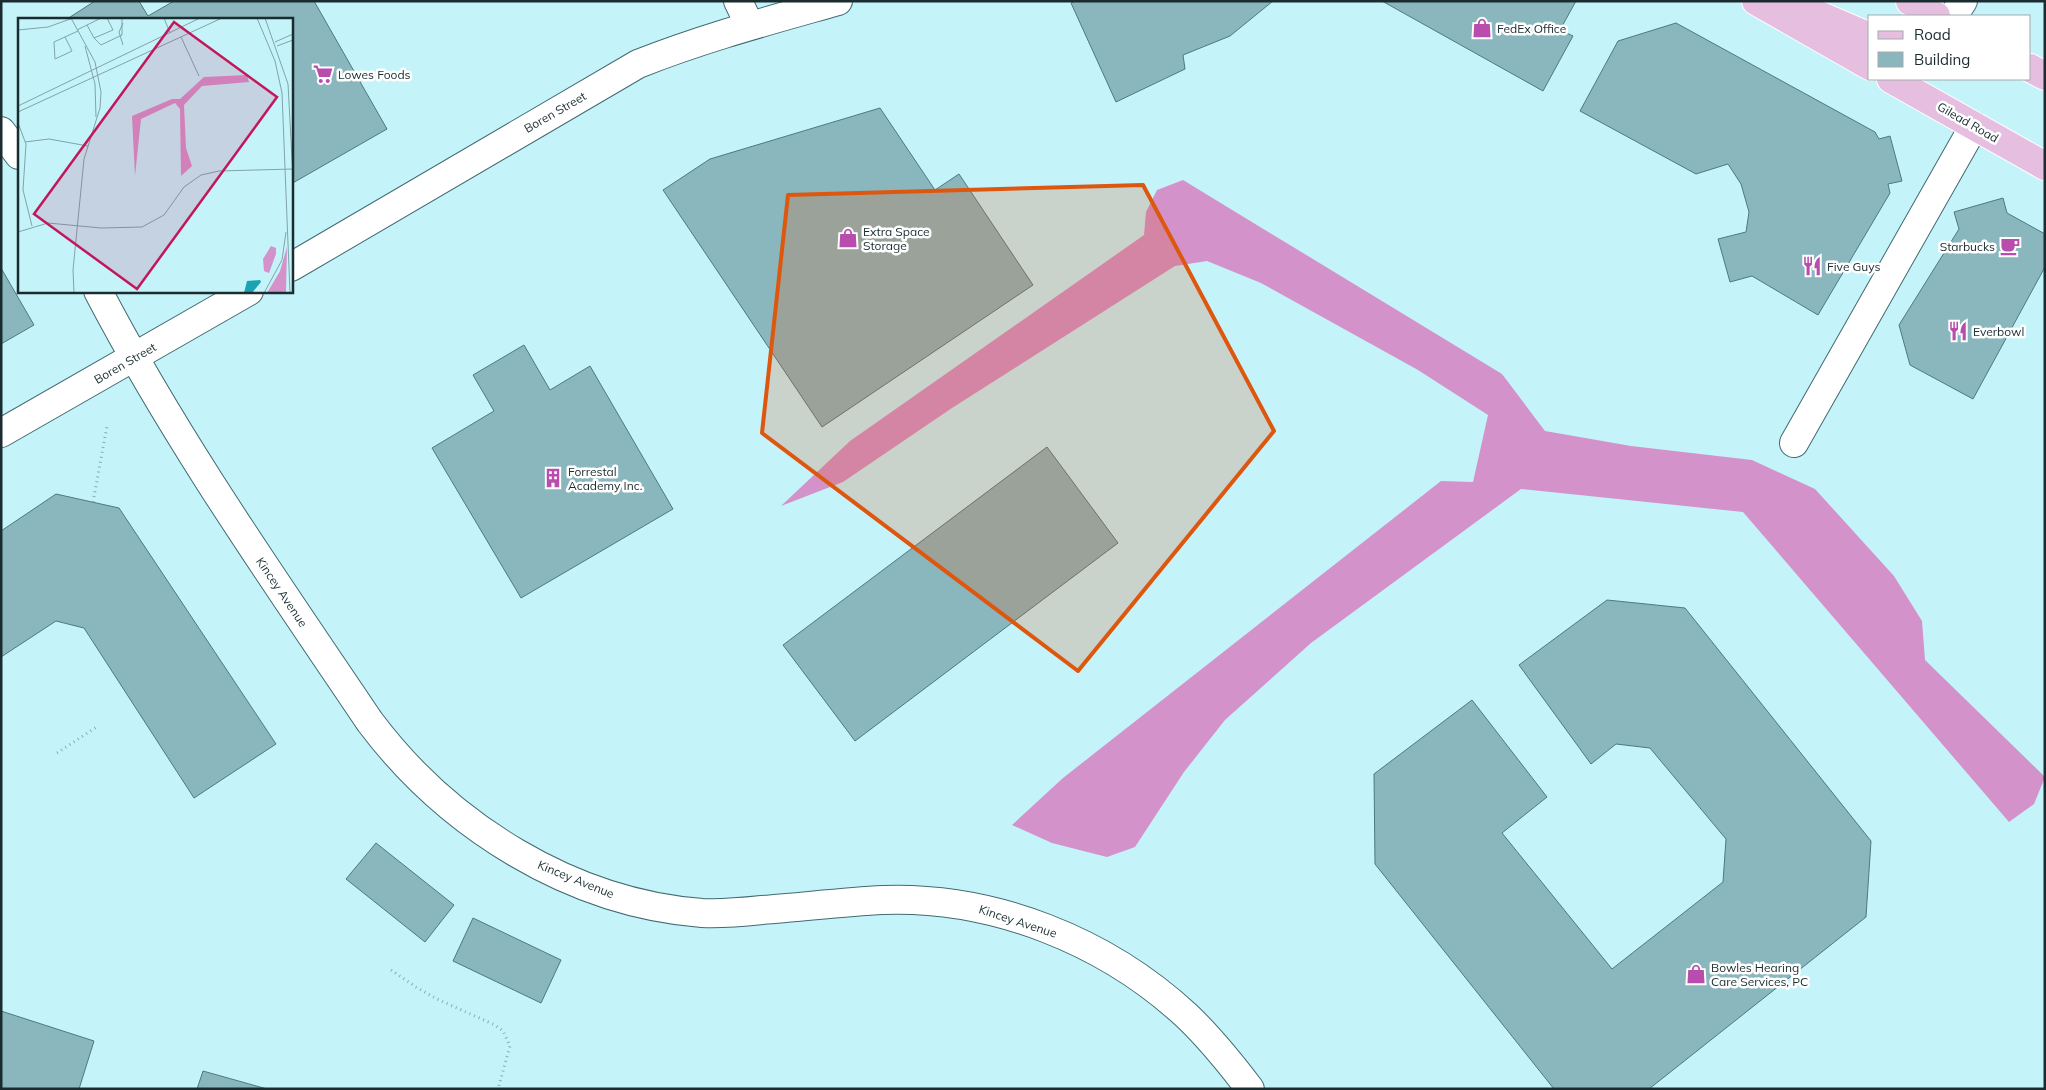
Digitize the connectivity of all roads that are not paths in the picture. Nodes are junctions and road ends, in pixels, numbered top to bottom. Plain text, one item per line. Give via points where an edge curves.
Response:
1 (738, 1) edge
2 (838, 1) edge
3 (1756, 1) edge
4 (1786, 1) edge
5 (1910, 1) edge
6 (1963, 1) edge
7 (1934, 15) edge
8 (1954, 15) edge
9 (750, 26) junction
10 (1868, 36) edge
11 (1868, 65) edge
12 (2031, 69) edge
13 (2045, 76) edge
14 (1893, 80) edge
15 (1974, 126) junction
16 (1, 131) edge
17 (18, 154) edge
18 (2045, 166) edge
19 (292, 265) edge
20 (99, 292) edge
21 (247, 292) edge
22 (134, 358) junction
23 (1, 433) edge
24 (1794, 443) dead end
25 (1250, 1089) edge

1 - 9 street
2 - 9 street, Boren Street
3 - 11 main road
4 - 10 main road
5 - 7 main road
6 - 8 street
9 - 19 street, Boren Street via 676,48 638,64
12 - 13 main road
14 - 15 main road, Gilead Road
15 - 18 main road, Gilead Road
15 - 24 street
16 - 17 street
20 - 22 street, Kincey Avenue
21 - 22 street, Boren Street
22 - 23 street, Boren Street
22 - 25 street, Kincey Avenue via 242,532 388,746 411,772 459,815 508,850 557,875 608,894 649,905 703,913 885,900 950,903 990,910 1054,931 1112,959 1150,985 1188,1017

